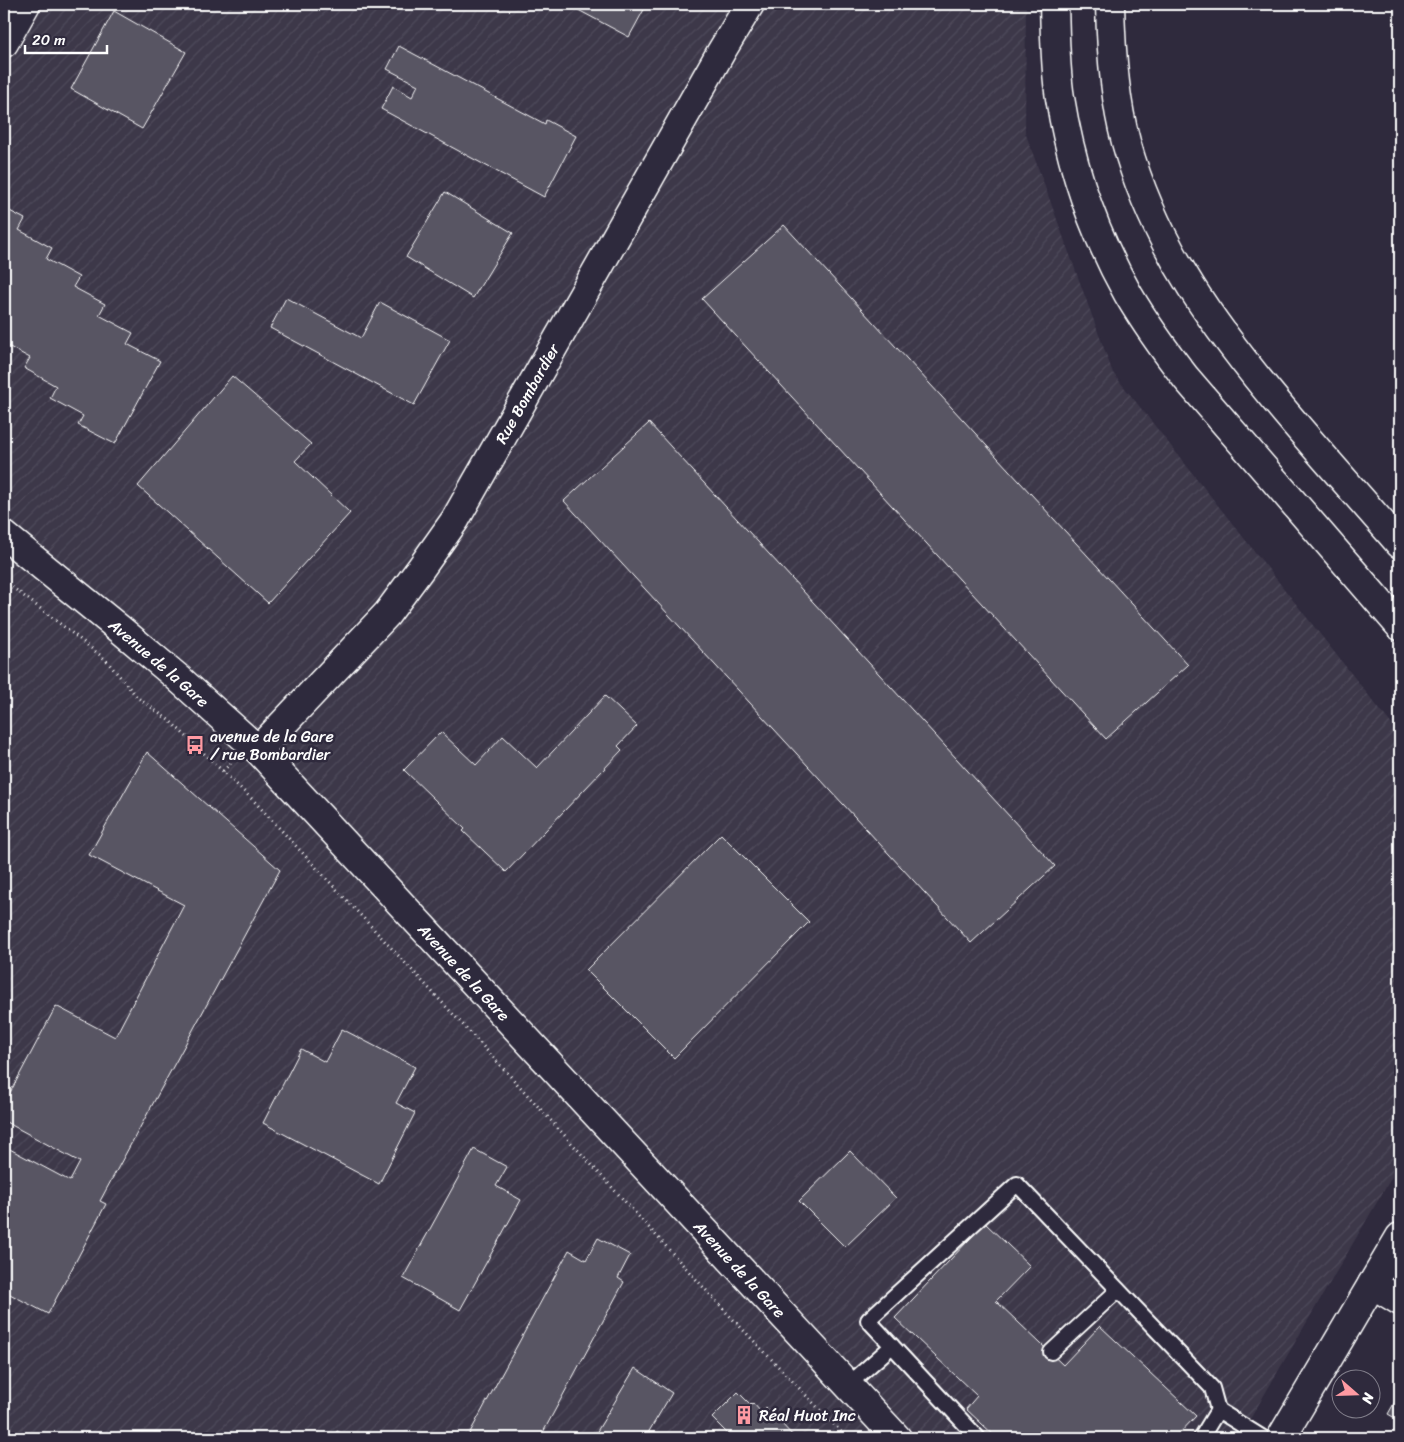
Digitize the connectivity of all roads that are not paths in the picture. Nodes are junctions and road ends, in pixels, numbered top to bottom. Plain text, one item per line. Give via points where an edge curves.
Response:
1 (26, 4) edge
2 (750, 4) edge
3 (1054, 4) edge
4 (1110, 4) edge
5 (4, 43) edge
6 (4, 535) edge
7 (1400, 544) edge
8 (1400, 626) edge
9 (258, 750) junction
10 (1400, 1236) edge
11 (1372, 1284) junction
12 (1118, 1290) junction
13 (1400, 1301) edge
14 (892, 1346) junction
15 (1051, 1352) dead end
16 (848, 1385) junction
17 (1218, 1410) junction
18 (897, 1438) edge
19 (978, 1438) edge
20 (1201, 1438) edge
21 (1263, 1438) edge
22 (1281, 1438) edge

1 - 5 main road
2 - 9 main road, Rue Bombardier via 455,520 387,614
3 - 8 main road via 1060,98 1074,164 1098,233 1129,295 1186,378
4 - 7 main road via 1112,57 1126,142 1143,193 1178,267 1248,369
6 - 9 main road, Avenue de la Gare via 122,630
9 - 16 main road, Avenue de la Gare
10 - 11 main road
11 - 13 main road
11 - 22 main road
12 - 14 lane via 1017,1184 868,1320
12 - 15 lane
12 - 17 lane via 1212,1388
14 - 16 lane
14 - 19 lane
16 - 18 main road, Avenue de la Gare
17 - 20 lane
17 - 21 lane

